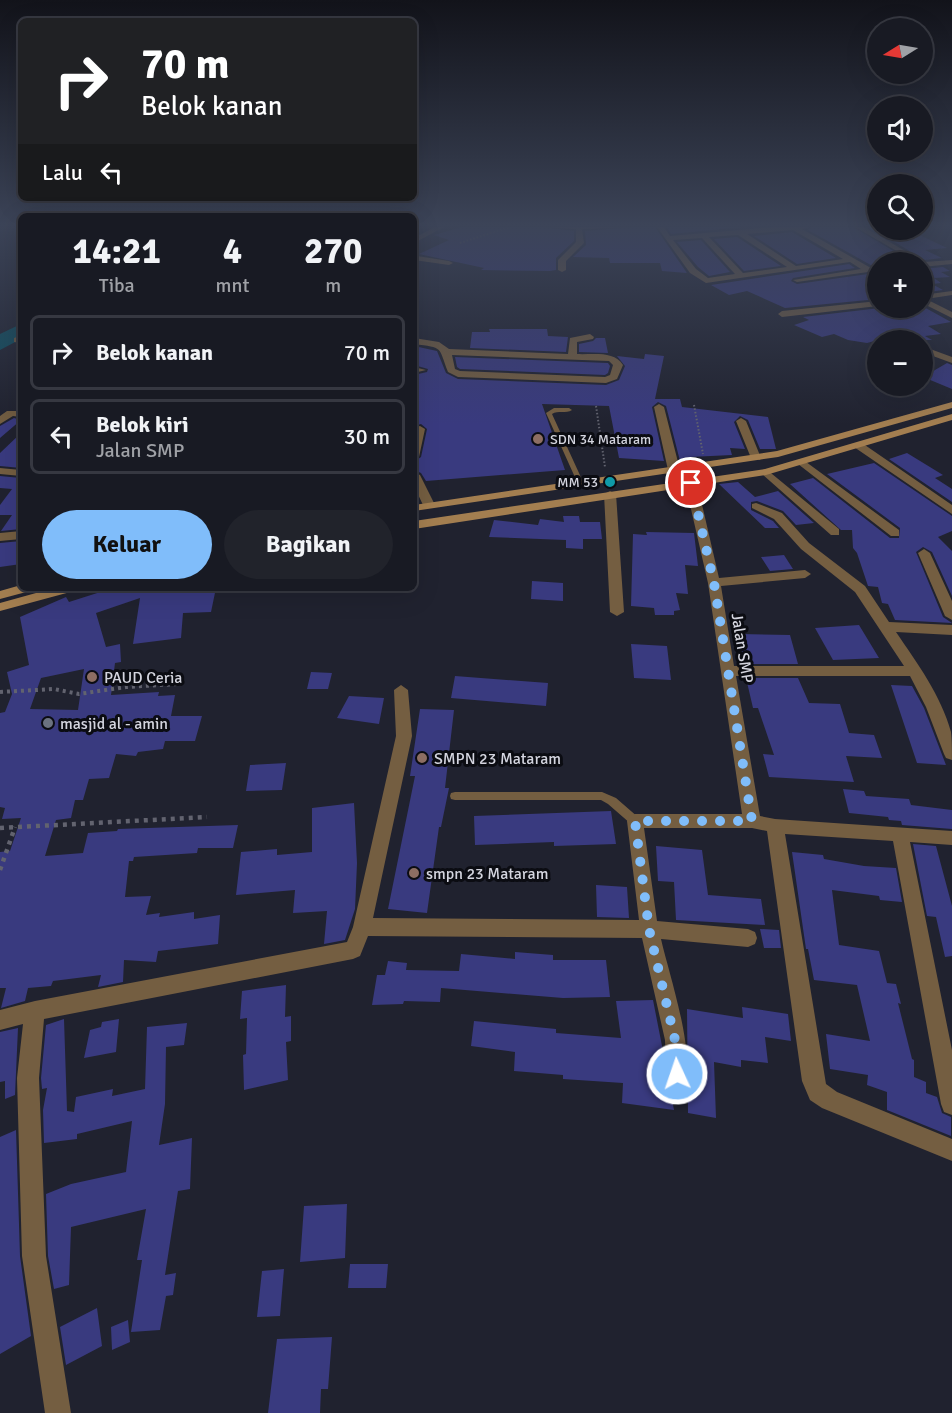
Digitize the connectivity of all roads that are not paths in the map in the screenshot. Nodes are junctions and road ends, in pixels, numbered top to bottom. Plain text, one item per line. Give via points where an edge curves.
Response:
1 (952, 293) edge
2 (933, 297) edge
3 (867, 304) edge
4 (933, 305) edge
5 (782, 314) dead end
6 (952, 315) edge
7 (590, 337) dead end
8 (417, 341) edge
9 (448, 352) junction
10 (933, 352) edge
11 (572, 356) junction
12 (952, 360) edge
13 (952, 405) edge
14 (659, 407) dead end
15 (569, 410) dead end
16 (18, 414) edge
17 (952, 417) edge
18 (0, 421) edge
19 (741, 421) dead end
20 (420, 429) dead end
21 (417, 443) edge
22 (816, 444) junction
23 (858, 446) junction
24 (828, 454) junction
25 (756, 458) junction
26 (802, 462) junction
27 (674, 470) junction
28 (0, 471) edge
29 (766, 472) junction
30 (18, 473) edge
31 (417, 481) edge
32 (691, 483) junction
33 (581, 484) junction
34 (610, 494) junction
35 (429, 505) junction
36 (417, 507) edge
37 (756, 507) dead end
38 (952, 510) edge
39 (417, 525) edge
40 (835, 532) dead end
41 (895, 533) dead end
42 (18, 535) edge
43 (0, 537) edge
44 (924, 554) dead end
45 (805, 574) dead end
46 (714, 583) junction
47 (18, 590) edge
48 (58, 591) edge
49 (0, 595) edge
50 (0, 607) edge
51 (616, 612) dead end
52 (952, 616) edge
53 (887, 627) junction
54 (952, 630) edge
55 (729, 670) junction
56 (915, 671) junction
57 (401, 690) dead end
58 (952, 754) edge
59 (455, 796) dead end
60 (635, 821) junction
61 (752, 821) junction
62 (775, 826) junction
63 (900, 835) junction
64 (952, 838) edge
65 (362, 927) junction
66 (649, 929) junction
67 (748, 938) dead end
68 (34, 1011) junction
69 (0, 1020) edge
70 (677, 1074) dead end
71 (952, 1104) edge
72 (952, 1150) edge
73 (58, 1413) edge

1 - 2 street
3 - 5 street
4 - 6 street
7 - 11 street via 573,340
8 - 9 street via 441,345
9 - 11 street
9 - 11 street via 455,373 603,380 614,377 618,365 615,360
10 - 12 street
13 - 22 main road
14 - 27 street
15 - 33 lane via 549,413
16 - 18 street via 11,413
17 - 23 main road
19 - 25 street
20 - 21 street
22 - 24 main road
22 - 25 main road
23 - 24 main road
23 - 38 street
24 - 26 main road
25 - 27 main road
26 - 29 main road
26 - 41 street
27 - 33 main road
28 - 30 street
29 - 32 main road
29 - 40 street
31 - 35 street
32 - 34 main road
32 - 46 street, Jalan SMP
33 - 35 main road
34 - 39 main road
34 - 51 street
35 - 36 main road
37 - 53 street via 778,516 805,546 849,578
42 - 43 street
44 - 52 street
45 - 46 street
46 - 55 street, Jalan SMP
47 - 49 main road
48 - 50 main road
53 - 54 street
53 - 56 street
55 - 56 street
55 - 61 street, Jalan SMP
56 - 58 street
57 - 65 street via 404,736
59 - 60 lane via 602,796
60 - 61 street
60 - 66 street
61 - 62 street
62 - 63 street
62 - 72 street via 813,1081 818,1092
63 - 64 street
63 - 71 street
65 - 66 street
65 - 68 street via 356,947 345,953
66 - 67 street
66 - 70 street via 675,1040
68 - 69 street
68 - 73 street via 28,1078 34,1256

